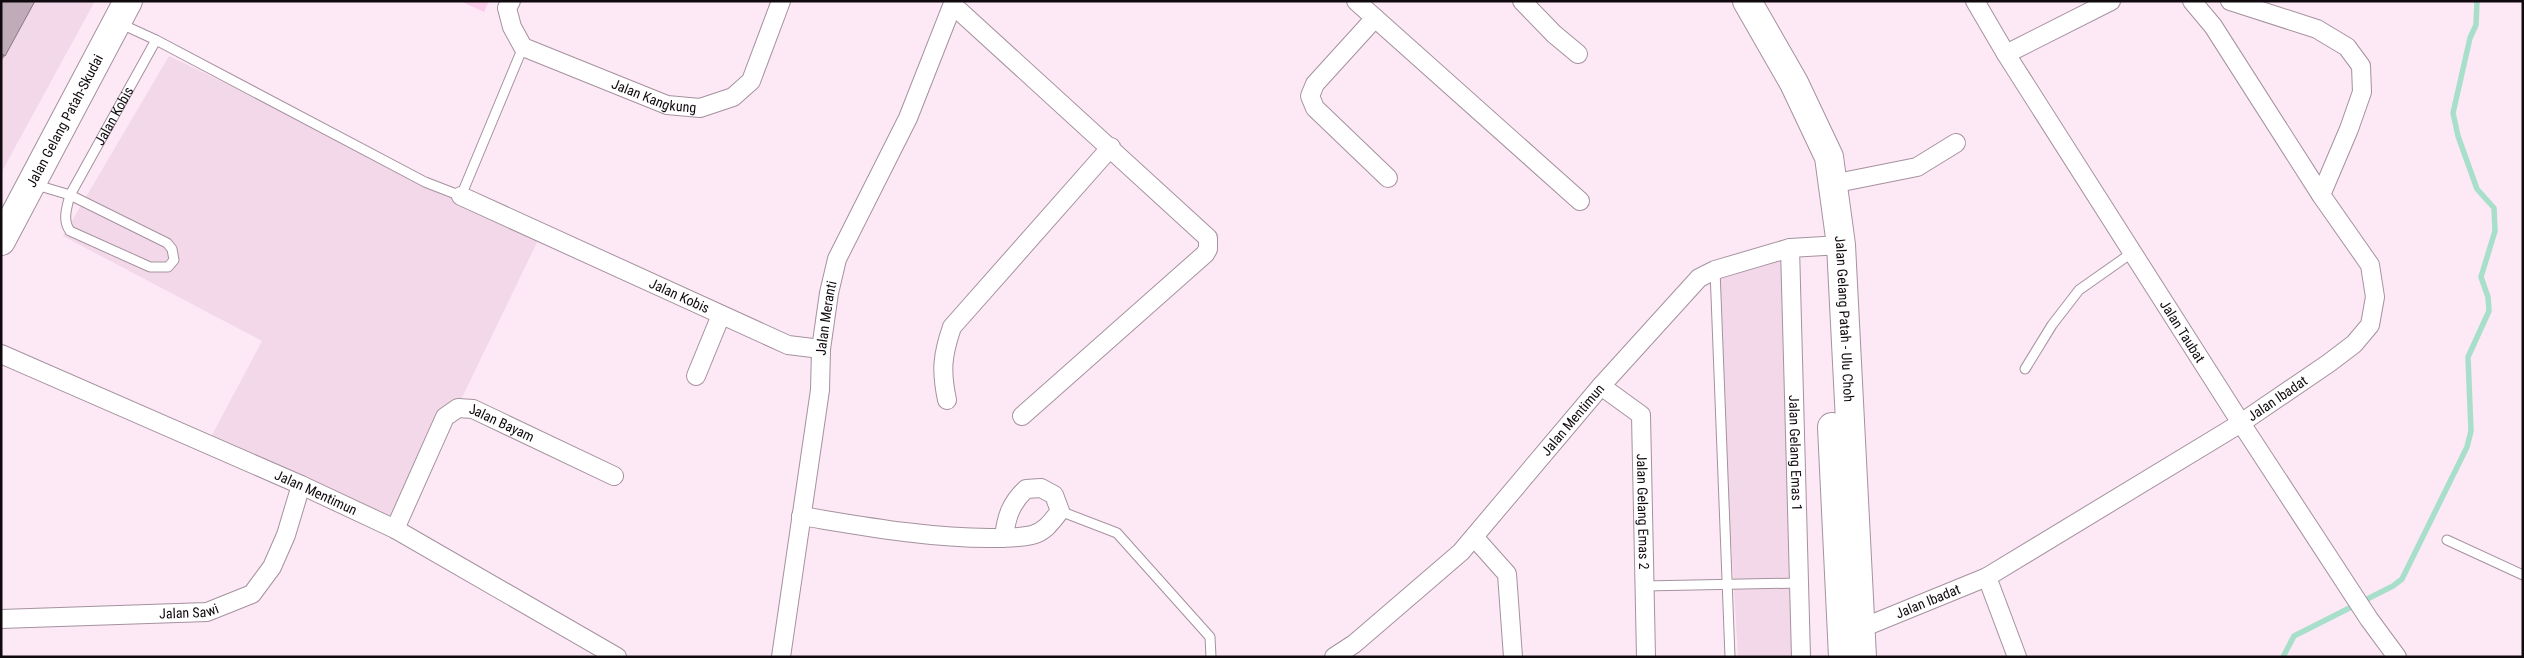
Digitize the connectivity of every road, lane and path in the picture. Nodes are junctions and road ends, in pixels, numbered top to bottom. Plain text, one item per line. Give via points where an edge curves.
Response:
1 (511, 1) edge
2 (781, 1) edge
3 (1356, 1) edge
4 (1522, 1) edge
5 (1975, 1) edge
6 (2110, 1) edge
7 (2192, 1) edge
8 (2230, 1) edge
9 (954, 3) edge
10 (1746, 6) edge
11 (123, 12) edge
12 (1375, 18) junction
13 (156, 40) junction
14 (523, 47) junction
15 (1578, 54) dead end
16 (2006, 54) junction
17 (1956, 143) dead end
18 (1111, 147) junction
19 (1388, 178) dead end
20 (33, 184) junction
21 (1832, 184) junction
22 (70, 195) junction
23 (2321, 195) junction
24 (461, 196) junction
25 (1580, 201) dead end
26 (1, 241) edge
27 (1832, 246) junction
28 (1790, 248) junction
29 (2133, 252) junction
30 (1715, 270) junction
31 (720, 315) junction
32 (821, 349) junction
33 (1, 354) edge
34 (2025, 369) dead end
35 (696, 376) dead end
36 (1602, 386) junction
37 (947, 400) dead end
38 (1022, 416) dead end
39 (2241, 423) junction
40 (614, 476) dead end
41 (301, 485) junction
42 (1060, 511) junction
43 (801, 516) junction
44 (395, 529) junction
45 (1474, 537) junction
46 (1004, 538) junction
47 (2447, 540) dead end
48 (2523, 575) edge
49 (1987, 577) junction
50 (1799, 583) junction
51 (1727, 584) junction
52 (1644, 586) junction
53 (1, 619) edge
54 (1852, 628) junction
55 (618, 657) edge
56 (781, 657) edge
57 (1211, 657) edge
58 (1334, 657) edge
59 (1513, 657) edge
60 (1646, 657) edge
61 (1730, 657) edge
62 (1801, 657) edge
63 (1842, 657) edge
64 (1862, 657) edge
65 (2017, 657) edge
66 (2397, 657) edge

1 - 14 street via 507,8 512,27
2 - 14 street, Jalan Kangkung via 751,81 733,97 700,108 667,105
3 - 12 street
4 - 15 street
5 - 16 street, Jalan Taubat
6 - 16 street
7 - 23 street, Jalan Ibadat via 2212,26
8 - 23 street via 2317,29 2348,47 2361,66 2362,92
9 - 18 street
9 - 32 street, Jalan Meranti via 908,118 838,260 829,293
10 - 21 main road, Jalan Gelang Patah - Ulu Choh via 1794,83 1825,149
10 - 27 main road, Jalan Gelang Patah - Ulu Choh via 1813,161
11 - 13 lane
11 - 20 main road, Jalan Gelang Patah-Skudai
12 - 19 street via 1315,84 1310,96 1315,108
12 - 25 street
13 - 22 lane, Jalan Kobis
13 - 24 lane via 426,182
14 - 24 lane
16 - 29 street, Jalan Taubat
17 - 21 street via 1917,167
18 - 37 street via 952,327 944,351 942,375
18 - 38 street via 1205,232 1208,249
20 - 22 lane
20 - 26 main road, Jalan Gelang Patah-Skudai
21 - 27 main road, Jalan Gelang Patah - Ulu Choh
22 - 22 lane, Jalan Kobis via 167,243 174,260 168,267 150,267 70,231 65,217
23 - 39 street, Jalan Ibadat via 2370,265 2375,297 2370,325 2354,344 2330,363
24 - 31 street, Jalan Kobis
27 - 28 street, Jalan Mentimun
27 - 54 main road, Jalan Gelang Patah - Ulu Choh
28 - 30 street, Jalan Mentimun
28 - 50 street, Jalan Gelang Emas 1
29 - 34 lane via 2079,290 2052,324
29 - 39 street, Jalan Taubat
30 - 36 street, Jalan Mentimun via 1699,278
30 - 51 lane
31 - 32 street, Jalan Kobis via 788,344
31 - 35 street
32 - 43 street, Jalan Meranti via 820,390
33 - 41 street, Jalan Mentimun
36 - 45 street, Jalan Mentimun
36 - 52 street, Jalan Gelang Emas 2 via 1641,415
39 - 49 street, Jalan Ibadat
39 - 66 street, Jalan Taubat
40 - 44 street, Jalan Bayam via 473,409 458,408 445,417
41 - 44 street, Jalan Mentimun
41 - 53 street, Jalan Sawi via 286,535 272,567 252,594 207,612
42 - 46 street via 1048,526 1032,535
42 - 46 street via 1054,494 1041,488 1026,489 1014,500 1006,519
42 - 57 lane via 1117,533 1210,637
43 - 46 street via 909,532
43 - 56 street, Jalan Meranti
44 - 55 street, Jalan Mentimun
45 - 58 street, Jalan Mentimun via 1462,552 1354,644
45 - 59 street via 1507,574
47 - 48 lane
49 - 54 street, Jalan Ibadat
49 - 65 street
50 - 51 lane
50 - 62 street, Jalan Gelang Emas 1
51 - 52 lane
51 - 61 lane
52 - 60 street, Jalan Gelang Emas 2
54 - 63 main road, Jalan Gelang Patah - Ulu Choh
54 - 64 main road, Jalan Gelang Patah - Ulu Choh

